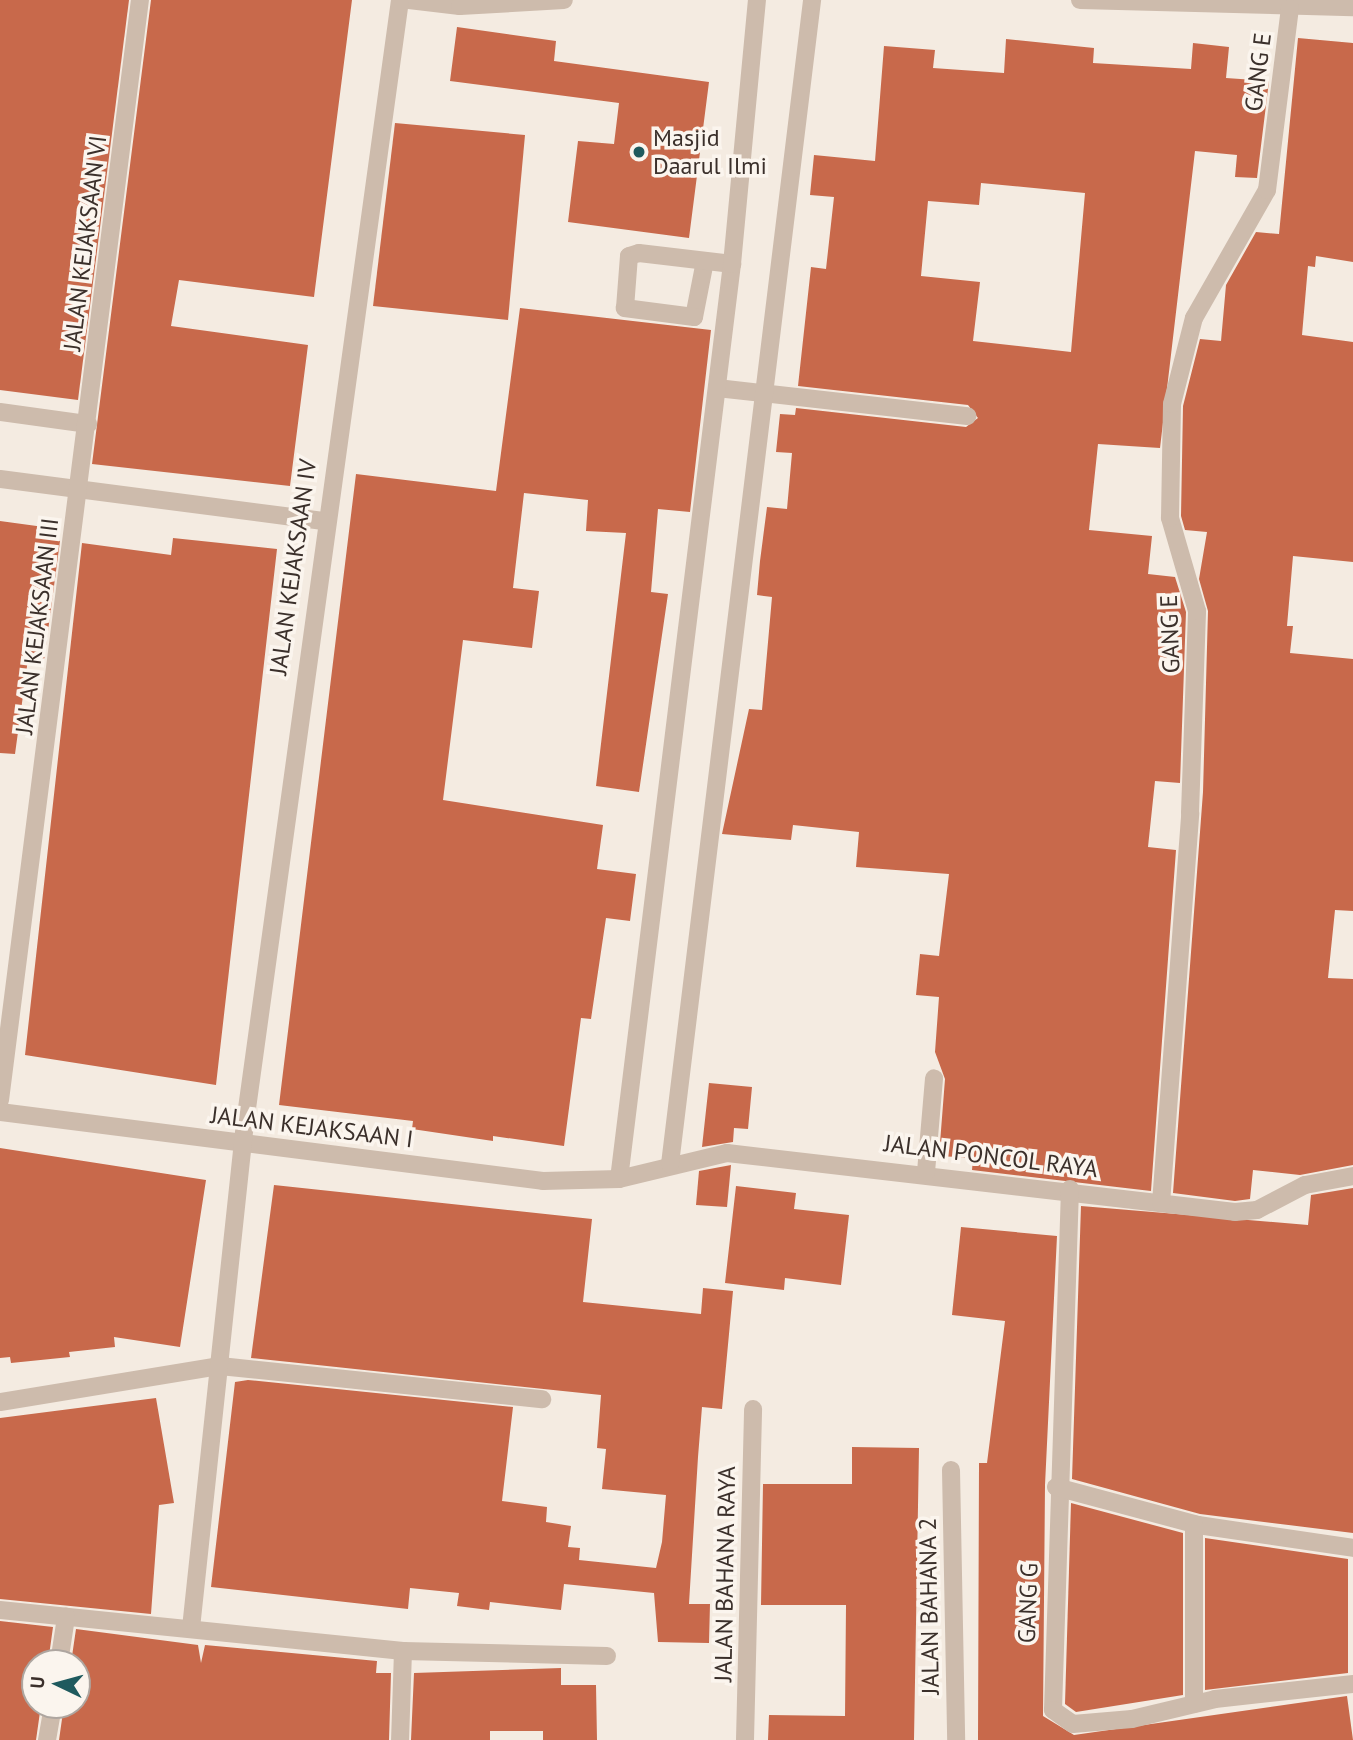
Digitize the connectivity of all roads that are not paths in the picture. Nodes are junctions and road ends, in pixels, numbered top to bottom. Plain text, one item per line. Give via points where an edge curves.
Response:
1 (140, 0) edge
2 (400, 0) edge
3 (410, 0) edge
4 (564, 0) edge
5 (757, 0) edge
6 (812, 0) edge
7 (1080, 0) edge
8 (1353, 7) edge
9 (1290, 8) junction
10 (705, 261) junction
11 (732, 264) junction
12 (717, 388) junction
13 (764, 394) junction
14 (0, 412) edge
15 (967, 416) dead end
16 (88, 424) junction
17 (0, 479) edge
18 (80, 491) junction
19 (323, 521) junction
20 (934, 1078) dead end
21 (0, 1100) edge
22 (0, 1112) edge
23 (243, 1142) junction
24 (670, 1164) junction
25 (926, 1172) junction
26 (1353, 1177) edge
27 (619, 1179) junction
28 (1070, 1189) junction
29 (1161, 1203) junction
30 (220, 1366) junction
31 (542, 1399) dead end
32 (0, 1402) edge
33 (753, 1409) dead end
34 (951, 1471) dead end
35 (1056, 1487) junction
36 (1194, 1524) junction
37 (1353, 1548) edge
38 (0, 1610) edge
39 (66, 1616) junction
40 (191, 1628) junction
41 (61, 1649) edge
42 (402, 1651) junction
43 (607, 1656) dead end
44 (1353, 1684) edge
45 (1194, 1704) junction
46 (51, 1719) edge
47 (47, 1740) edge
48 (400, 1740) edge
49 (745, 1740) edge
50 (956, 1740) edge

1 - 16 street, JALAN KEJAKSAAN VI
2 - 19 street, JALAN KEJAKSAAN IV
3 - 4 street via 460,6
5 - 11 street
6 - 13 street
7 - 9 street
8 - 9 street
9 - 29 street, GANG E via 1267,190 1194,318 1172,404 1170,518 1198,611 1190,813
10 - 10 street via 629,256 625,308 694,317
10 - 11 street
11 - 12 street
12 - 13 street
12 - 27 street
13 - 15 street
13 - 24 street
14 - 16 street
16 - 18 street, JALAN KEJAKSAAN VI
17 - 18 street
18 - 19 street
18 - 21 street, JALAN KEJAKSAAN III
19 - 23 street, JALAN KEJAKSAAN IV
20 - 25 street
22 - 23 street, JALAN KEJAKSAAN I
23 - 27 street, JALAN KEJAKSAAN I via 543,1181
23 - 30 street, JALAN KEJAKSAAN IV
24 - 25 street, JALAN PONCOL RAYA via 727,1153
24 - 27 street, JALAN PONCOL RAYA
25 - 28 street, JALAN PONCOL RAYA
26 - 29 street, JALAN PONCOL RAYA via 1305,1185 1257,1210
28 - 29 street, JALAN PONCOL RAYA
28 - 35 street, GANG G
30 - 31 street
30 - 32 street
30 - 40 street, JALAN KEJAKSAAN IV
33 - 49 street, JALAN BAHANA RAYA
34 - 50 street, JALAN BAHANA 2
35 - 36 street
35 - 45 street, GANG G via 1053,1710 1073,1724
36 - 37 street
36 - 45 street
38 - 39 street
39 - 40 street
39 - 41 street
40 - 42 street
42 - 43 street
42 - 48 street
44 - 45 street, GANG G
46 - 47 street

